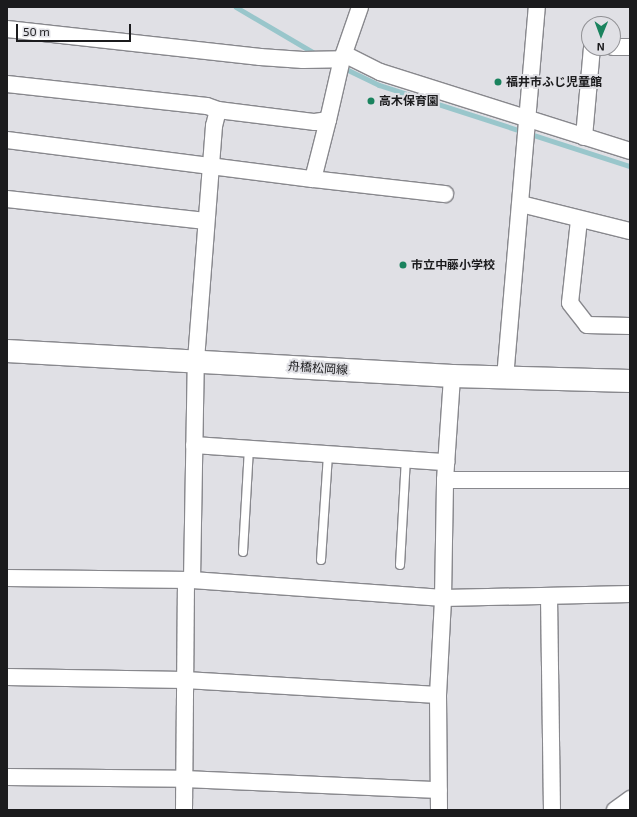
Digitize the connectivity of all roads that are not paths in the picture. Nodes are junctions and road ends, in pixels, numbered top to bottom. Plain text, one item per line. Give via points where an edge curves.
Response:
1 (360, 7) edge
2 (536, 7) edge
3 (7, 29) edge
4 (343, 56) junction
5 (591, 56) edge
6 (7, 84) edge
7 (218, 110) junction
8 (529, 119) junction
9 (328, 120) junction
10 (584, 137) junction
11 (7, 140) edge
12 (630, 151) edge
13 (211, 166) junction
14 (313, 179) junction
15 (445, 194) dead end
16 (7, 199) edge
17 (521, 204) junction
18 (580, 220) junction
19 (206, 222) junction
20 (630, 231) edge
21 (630, 326) edge
22 (7, 351) edge
23 (196, 360) junction
24 (452, 376) junction
25 (505, 378) junction
26 (630, 382) edge
27 (194, 446) junction
28 (249, 449) junction
29 (328, 454) junction
30 (406, 459) junction
31 (446, 462) junction
32 (445, 480) junction
33 (630, 480) edge
34 (243, 552) dead end
35 (321, 560) dead end
36 (400, 565) dead end
37 (7, 578) edge
38 (189, 580) junction
39 (630, 594) edge
40 (549, 596) junction
41 (443, 598) junction
42 (7, 677) edge
43 (186, 680) junction
44 (438, 695) junction
45 (7, 777) edge
46 (184, 779) junction
47 (439, 790) junction
48 (630, 799) edge
49 (184, 810) edge
50 (439, 810) edge
51 (552, 810) edge
52 (615, 810) edge

1 - 4 street
2 - 8 street
3 - 4 street via 260,57 303,60
4 - 8 street via 380,72
4 - 9 street
5 - 10 street
6 - 7 street via 207,106
7 - 9 street via 315,122
7 - 13 street
8 - 10 street
8 - 17 street
9 - 14 street
10 - 12 street
11 - 13 street
13 - 14 street
13 - 19 street
14 - 15 street
16 - 19 street
17 - 18 street
17 - 25 street
18 - 20 street
18 - 21 street via 570,303 586,325
19 - 23 street
22 - 23 main road, 舟橋松岡線
23 - 24 main road, 舟橋松岡線
23 - 27 street
24 - 25 main road, 舟橋松岡線
24 - 31 street
25 - 26 main road, 舟橋松岡線
27 - 28 street
27 - 38 street
28 - 29 street
28 - 34 lane
29 - 30 street
29 - 35 lane
30 - 31 street
30 - 36 lane
31 - 32 street
32 - 33 street
32 - 41 street
37 - 38 street
38 - 41 street
38 - 43 street
39 - 40 street
40 - 41 street
40 - 51 street
41 - 44 street
42 - 43 street
43 - 44 street
43 - 46 street
44 - 47 street
45 - 46 street
46 - 47 street
46 - 49 street
47 - 50 street
48 - 52 street

